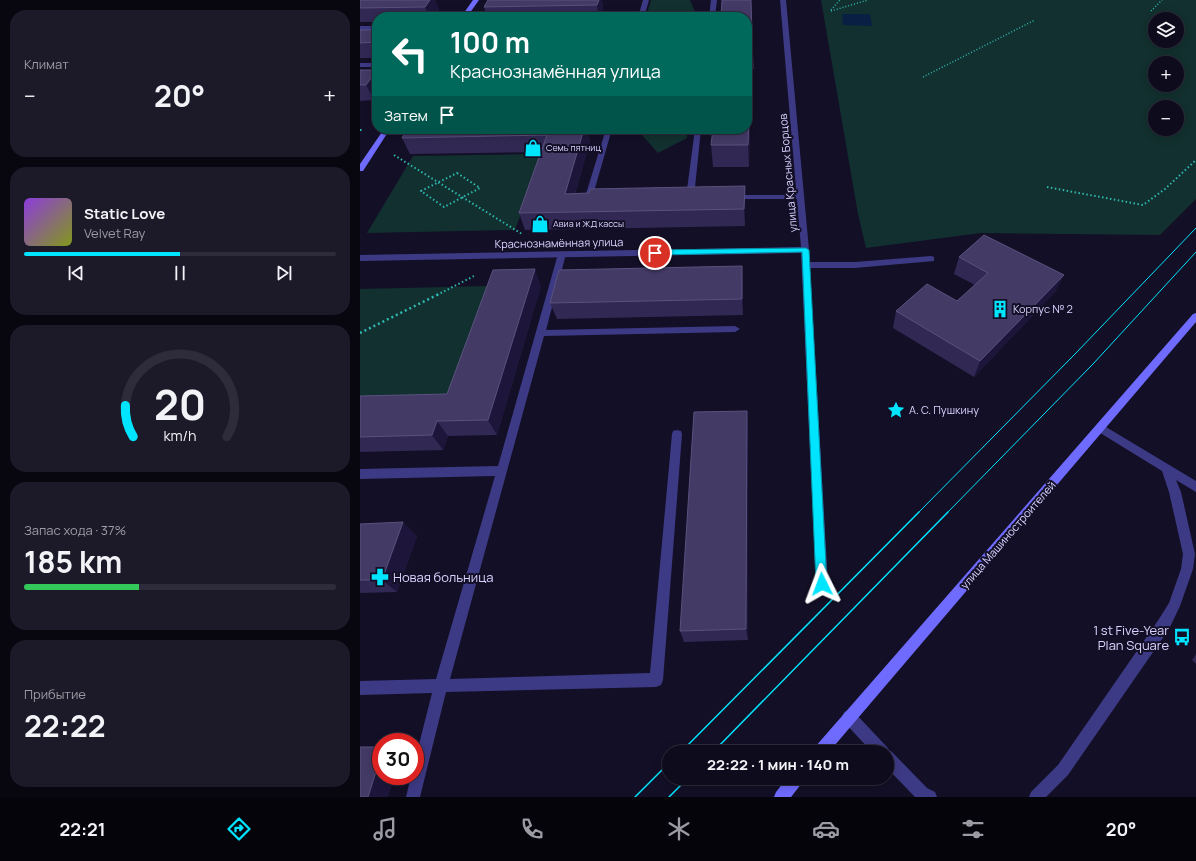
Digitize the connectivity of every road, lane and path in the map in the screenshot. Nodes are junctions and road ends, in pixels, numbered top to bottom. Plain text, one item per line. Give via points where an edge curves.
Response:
1 (476, 0) edge
2 (646, 0) edge
3 (714, 0) edge
4 (783, 0) edge
5 (840, 0) edge
6 (868, 0) edge
7 (1162, 0) edge
8 (1152, 11) dead end
9 (468, 12) edge
10 (642, 12) edge
11 (713, 12) edge
12 (1035, 20) dead end
13 (360, 28) edge
14 (372, 28) edge
15 (360, 65) edge
16 (372, 65) edge
17 (923, 77) dead end
18 (384, 134) edge
19 (608, 134) edge
20 (678, 134) edge
21 (697, 134) edge
22 (697, 137) junction
23 (394, 155) dead end
24 (1196, 160) edge
25 (360, 168) edge
26 (438, 182) junction
27 (1047, 187) dead end
28 (462, 197) junction
29 (604, 197) edge
30 (690, 197) edge
31 (728, 197) edge
32 (801, 197) junction
33 (522, 234) edge
34 (806, 250) junction
35 (562, 254) junction
36 (360, 258) edge
37 (931, 259) dead end
38 (806, 265) junction
39 (474, 276) dead end
40 (1196, 316) edge
41 (735, 328) dead end
42 (360, 333) edge
43 (540, 333) junction
44 (1101, 428) junction
45 (677, 434) dead end
46 (1166, 468) junction
47 (502, 471) junction
48 (360, 474) edge
49 (1196, 487) edge
50 (822, 584) dead end
51 (441, 686) junction
52 (360, 688) edge
53 (850, 718) junction
54 (826, 745) edge
55 (875, 745) edge
56 (894, 764) edge
57 (791, 785) edge
58 (413, 797) edge
59 (781, 797) edge
60 (930, 797) edge
61 (1036, 797) edge

1 - 9 main road
2 - 10 street
3 - 11 street
4 - 32 street, улица Красных Борцов
5 - 6 path via 831,11
7 - 8 path
12 - 17 path
13 - 14 street
15 - 16 street
18 - 25 main road
19 - 29 street via 589,198
20 - 22 path
21 - 22 street
22 - 30 street
23 - 26 path
24 - 27 path via 1165,189 1143,205
26 - 28 path
26 - 28 path via 457,173 480,188
26 - 28 path via 420,191 444,207
28 - 33 path
31 - 32 street
32 - 34 street, улица Красных Борцов
34 - 35 street, Краснознамённая улица
34 - 38 street, улица Красных Борцов
35 - 36 street, Краснознамённая улица
35 - 43 street
37 - 38 street via 855,265
38 - 50 street, улица Красных Борцов
39 - 42 path
40 - 44 main road, улица Машиностроителей
41 - 43 street
43 - 47 street
44 - 46 street
44 - 53 main road, улица Машиностроителей
45 - 51 street via 656,680
46 - 49 street
46 - 61 street via 1175,492 1189,554 1187,569 1174,606 1063,770
47 - 48 street
47 - 51 street
51 - 52 street
51 - 58 street
53 - 54 main road, улица Машиностроителей
53 - 55 street
56 - 60 street via 922,794
57 - 59 main road

